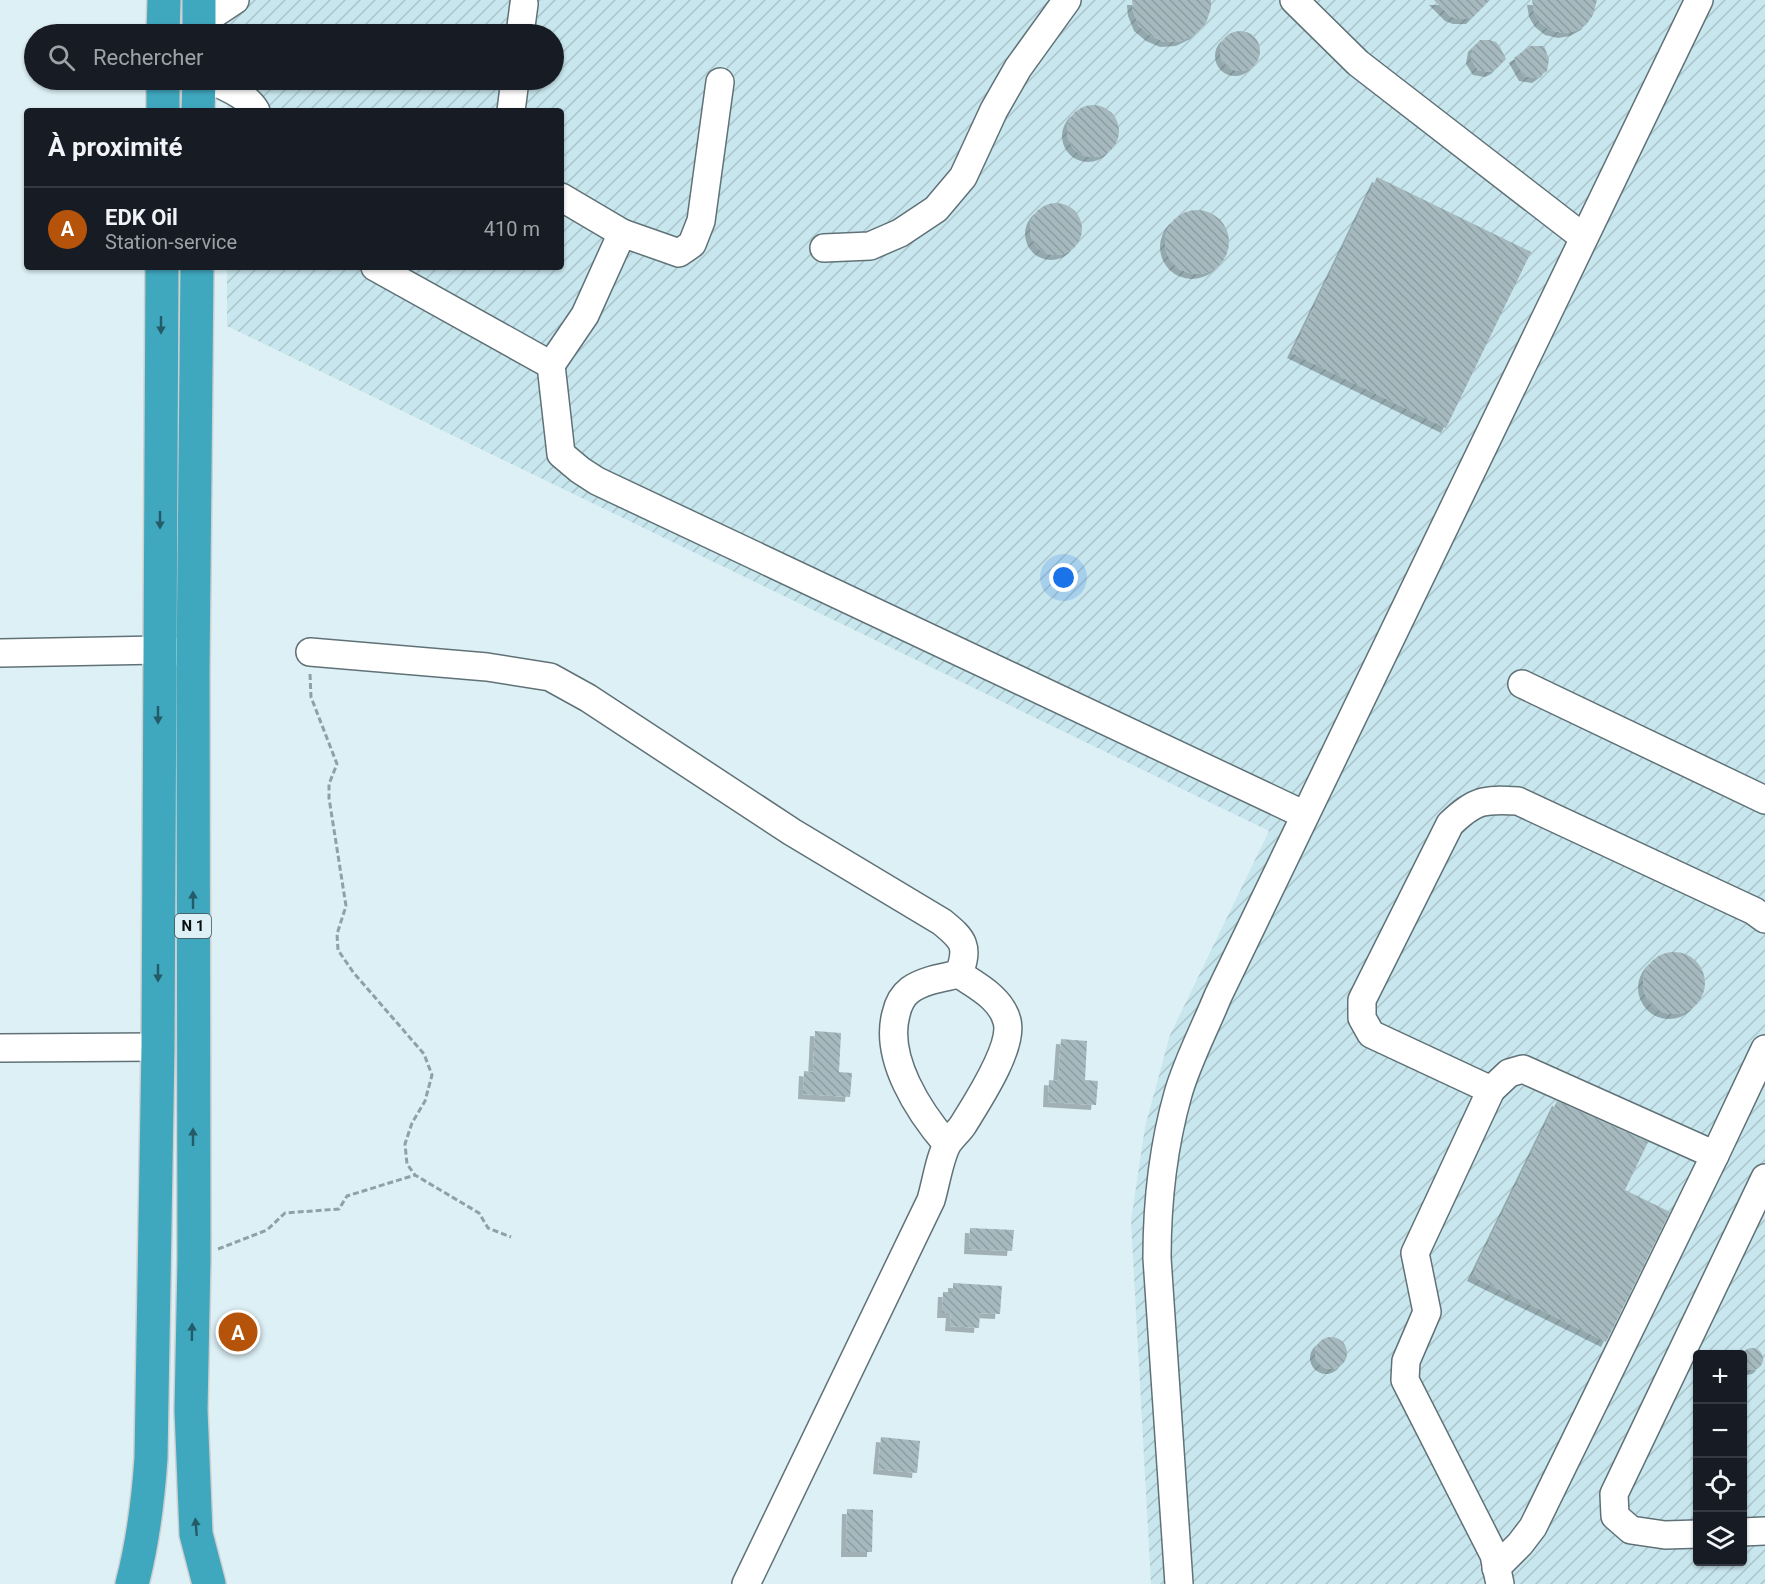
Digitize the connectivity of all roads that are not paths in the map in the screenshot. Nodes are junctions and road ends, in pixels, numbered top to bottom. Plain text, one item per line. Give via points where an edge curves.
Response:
1 (164, 0) edge
2 (235, 0) edge
3 (1067, 0) edge
4 (1294, 0) edge
5 (1699, 0) edge
6 (524, 4) dead end
7 (199, 19) edge
8 (163, 24) edge
9 (521, 24) edge
10 (720, 82) dead end
11 (163, 90) edge
12 (199, 90) edge
13 (232, 90) edge
14 (514, 90) edge
15 (163, 108) edge
16 (198, 108) edge
17 (255, 108) edge
18 (511, 108) edge
19 (564, 199) edge
20 (622, 233) junction
21 (1583, 237) junction
22 (824, 248) dead end
23 (162, 270) edge
24 (197, 270) edge
25 (380, 270) edge
26 (550, 365) junction
27 (159, 650) junction
28 (310, 652) road end
29 (0, 653) edge
30 (193, 653) junction
31 (1522, 684) dead end
32 (1765, 800) edge
33 (1305, 815) junction
34 (1765, 919) edge
35 (959, 974) junction
36 (158, 1047) junction
37 (0, 1048) edge
38 (1765, 1049) edge
39 (1491, 1090) junction
40 (947, 1144) junction
41 (1715, 1155) junction
42 (1765, 1178) edge
43 (1757, 1215) edge
44 (1765, 1531) edge
45 (1747, 1532) edge
46 (1693, 1534) edge
47 (1498, 1576) edge
48 (132, 1584) edge
49 (209, 1584) edge
50 (746, 1584) edge
51 (1179, 1584) edge

1 - 8 highway
2 - 7 street
3 - 22 street via 1018,68 963,177 936,209 900,233 870,246
4 - 21 street via 1358,63
5 - 21 street
6 - 9 street
10 - 20 street via 700,221 692,244 678,253
11 - 15 highway
12 - 16 highway
13 - 17 street
14 - 18 street
19 - 20 street
20 - 26 street via 585,315
21 - 33 street
23 -> 27 highway, N 1
24 - 30 highway, N 1
25 - 26 street
26 - 33 street via 561,454 580,471
27 - 29 street
27 - 30 street
27 -> 36 highway, N 1
28 - 35 street via 487,667 550,677 792,832 942,922 964,945
49 -> 30 highway, N 1 via 196,1534 191,1410
31 - 32 street
33 - 51 street via 1218,996 1178,1093 1167,1143 1157,1210 1157,1258
34 - 39 street via 1518,801 1483,801 1467,808 1441,839 1362,1000 1362,1018 1371,1034
35 - 40 street via 987,992 1000,1006 1008,1034 997,1068
35 - 40 street via 924,982 908,991 893,1024 894,1042 912,1095
36 - 37 street
36 - 48 highway, N 1 via 151,1458 142,1545
38 - 41 street
39 - 41 street via 1509,1073 1523,1069
39 - 47 street via 1415,1253 1427,1312 1406,1361 1404,1380 1494,1555
40 - 50 street via 931,1200
41 - 47 street via 1533,1527
42 - 43 street
43 - 46 street via 1614,1494 1615,1516 1631,1530
44 - 45 street

